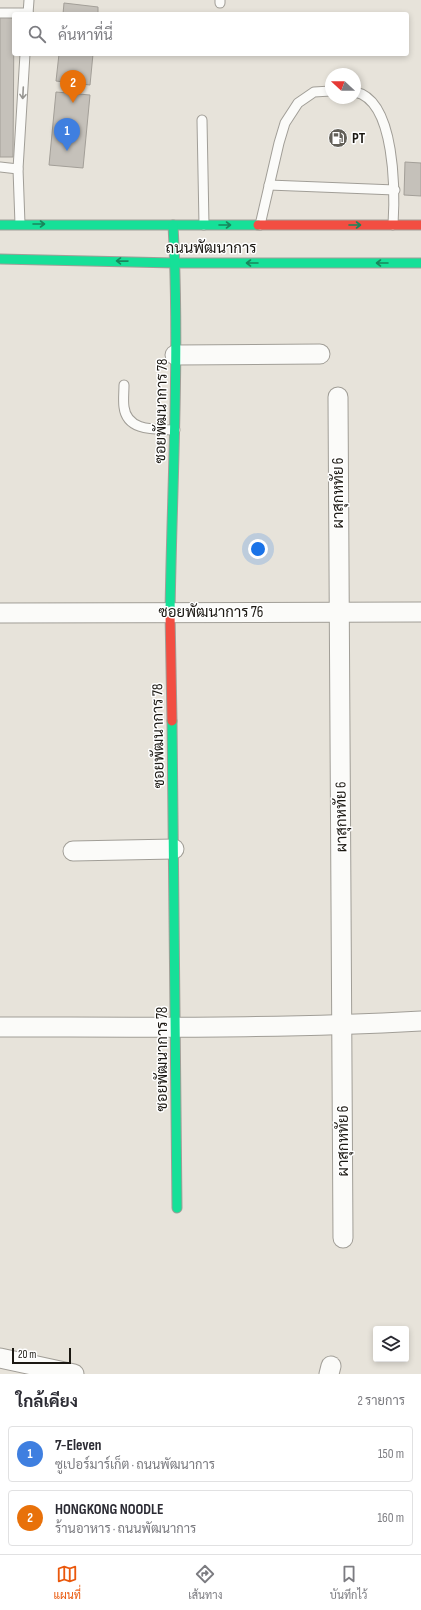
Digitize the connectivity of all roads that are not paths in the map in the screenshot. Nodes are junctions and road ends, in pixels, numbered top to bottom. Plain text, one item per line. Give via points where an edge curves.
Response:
1 (29, 0) edge
2 (28, 12) edge
3 (0, 13) edge
4 (12, 13) edge
5 (25, 56) edge
6 (325, 91) edge
7 (361, 93) edge
8 (202, 120) dead end
9 (0, 167) edge
10 (18, 169) junction
11 (269, 185) junction
12 (395, 190) junction
13 (20, 224) junction
14 (0, 225) edge
15 (173, 225) junction
16 (204, 225) junction
17 (260, 225) junction
18 (394, 225) junction
19 (421, 225) edge
20 (0, 259) edge
21 (175, 262) junction
22 (421, 263) edge
23 (320, 354) dead end
24 (175, 355) junction
25 (124, 385) dead end
26 (338, 397) dead end
27 (175, 430) junction
28 (339, 611) junction
29 (170, 612) junction
30 (421, 612) edge
31 (0, 613) edge
32 (174, 849) junction
33 (73, 851) dead end
34 (421, 1021) edge
35 (343, 1025) junction
36 (0, 1027) edge
37 (176, 1027) junction
38 (176, 1208) dead end
39 (343, 1238) dead end
40 (0, 1358) edge
41 (42, 1371) edge
42 (74, 1374) edge

1 - 2 lane
3 - 4 lane
5 -> 10 lane
6 - 11 lane via 314,92 298,103 285,123
7 - 12 lane via 377,106 389,138
8 - 16 lane
9 - 10 lane
10 - 13 lane
11 - 12 lane
11 - 17 lane
12 - 18 lane
13 - 14 street, ถนนพัฒนาการ
13 -> 15 street, ถนนพัฒนาการ
15 - 16 street, ถนนพัฒนาการ
15 - 21 street, ซอยพัฒนาการ 78
16 -> 17 street, ถนนพัฒนาการ
17 -> 18 street, ถนนพัฒนาการ
18 - 19 street, ถนนพัฒนาการ
21 -> 20 street, ถนนพัฒนาการ
22 -> 21 street, ถนนพัฒนาการ
21 - 24 street, ซอยพัฒนาการ 78
23 - 24 street
24 - 27 street, ซอยพัฒนาการ 78
25 - 27 lane via 127,418 144,428
26 - 28 street, ผาสุกหทัย 6
27 - 29 street, ซอยพัฒนาการ 78
28 - 29 street, ซอยพัฒนาการ 76
28 - 30 street, ซอยพัฒนาการ 76
28 - 35 street, ผาสุกหทัย 6
29 - 31 street, ซอยพัฒนาการ 76
29 - 32 street, ซอยพัฒนาการ 78
32 - 33 street
32 - 37 street, ซอยพัฒนาการ 78
34 - 35 street
35 - 37 street
35 - 39 street, ผาสุกหทัย 6
36 - 37 street
37 - 38 street, ซอยพัฒนาการ 78
40 - 41 street
41 - 42 street

